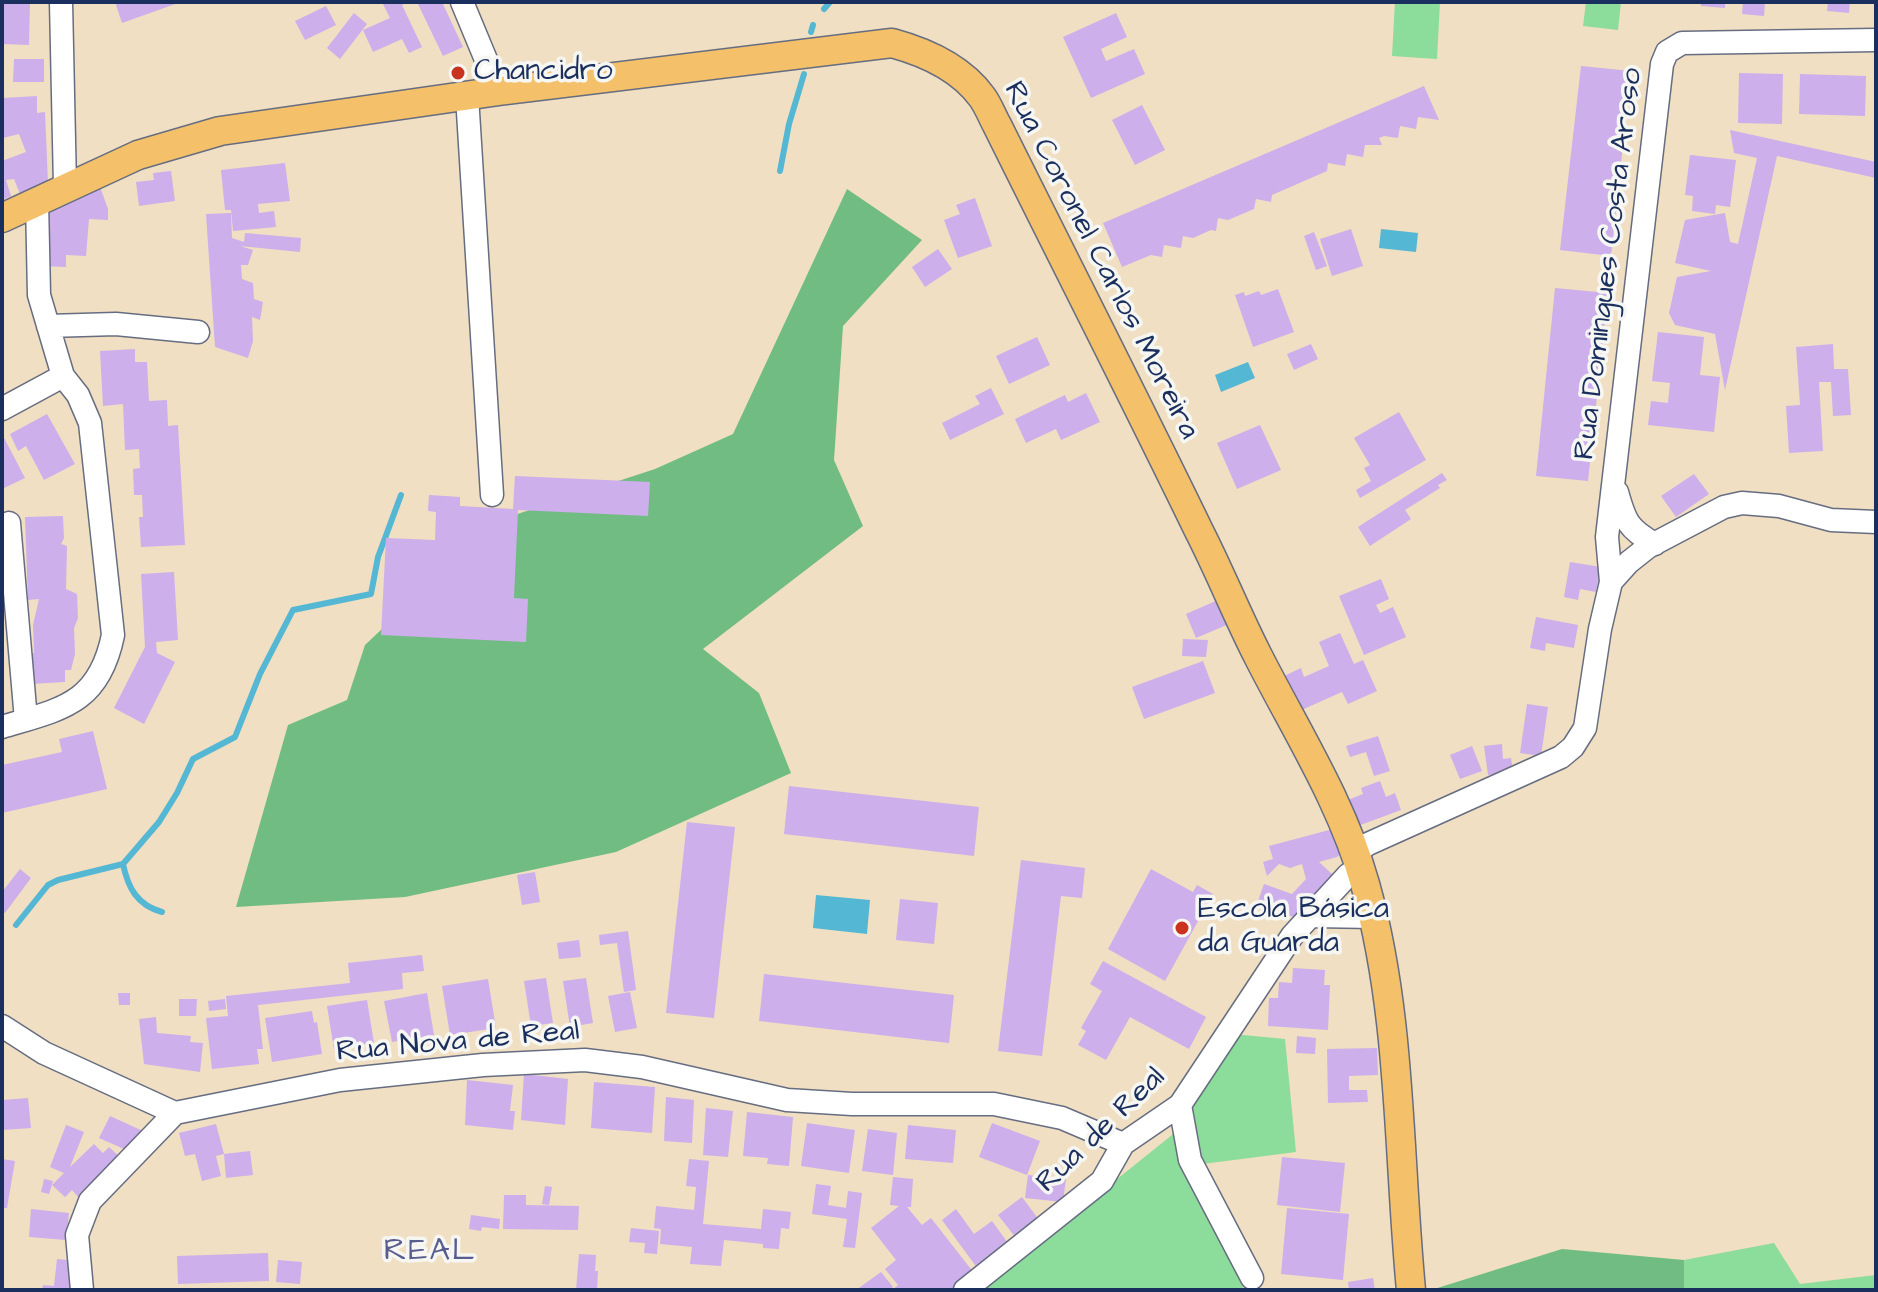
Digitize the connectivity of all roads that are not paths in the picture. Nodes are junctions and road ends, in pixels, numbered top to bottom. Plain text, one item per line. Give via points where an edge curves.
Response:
1 (61, 2) edge
2 (462, 2) edge
3 (1876, 40) edge
4 (499, 91) junction
5 (467, 96) junction
6 (65, 187) junction
7 (37, 201) junction
8 (2, 218) edge
9 (48, 326) junction
10 (198, 332) dead end
11 (63, 376) junction
12 (2, 409) edge
13 (1614, 483) junction
14 (492, 495) dead end
15 (1876, 522) edge
16 (9, 523) dead end
17 (1655, 544) junction
18 (1611, 582) junction
19 (26, 720) junction
20 (2, 727) edge
21 (1357, 860) junction
22 (1313, 916) junction
23 (1374, 917) junction
24 (6, 1036) edge
25 (1180, 1105) junction
26 (175, 1113) junction
27 (1123, 1144) junction
28 (1252, 1278) dead end
29 (82, 1290) edge
30 (965, 1290) edge
31 (1411, 1290) edge

1 - 6 street
2 - 4 street
3 - 13 street, Rua Domingues Costa Aroso via 1682,43 1667,52
4 - 5 main road, Rua Coronel Carlos Moreira
4 - 21 main road, Rua Coronel Carlos Moreira via 892,43 925,52 982,96 1257,655 1327,784
5 - 6 main road, Rua Coronel Carlos Moreira via 220,131 138,155
5 - 14 street
6 - 7 main road, Rua Coronel Carlos Moreira
7 - 8 main road, Rua Coronel Carlos Moreira
7 - 9 street via 39,295
9 - 10 street via 116,324
9 - 11 street
11 - 12 street
11 - 19 street via 90,423 113,635 99,679 82,696 60,710
13 - 17 street, Rua Domingues Costa Aroso via 1625,520 1636,534
13 - 18 street, Rua Domingues Costa Aroso via 1607,537
15 - 17 street via 1831,520 1742,503 1724,507
16 - 19 street
17 - 18 street
18 - 21 street, Rua de Real via 1585,728 1573,747 1368,844
19 - 20 street
21 - 22 street, Rua de Real
21 - 23 main road, Rua Coronel Carlos Moreira
22 - 23 street
22 - 25 street, Rua de Real via 1292,936
23 - 31 main road, Rua Coronel Carlos Moreira via 1396,1085
24 - 26 street
25 - 27 street, Rua de Real
25 - 28 street via 1190,1160
26 - 27 street, Rua Nova de Real via 340,1080 585,1060 642,1067 787,1100 994,1104 1062,1118
26 - 29 street via 90,1201 77,1235
27 - 30 street, Rua de Real via 1102,1181

